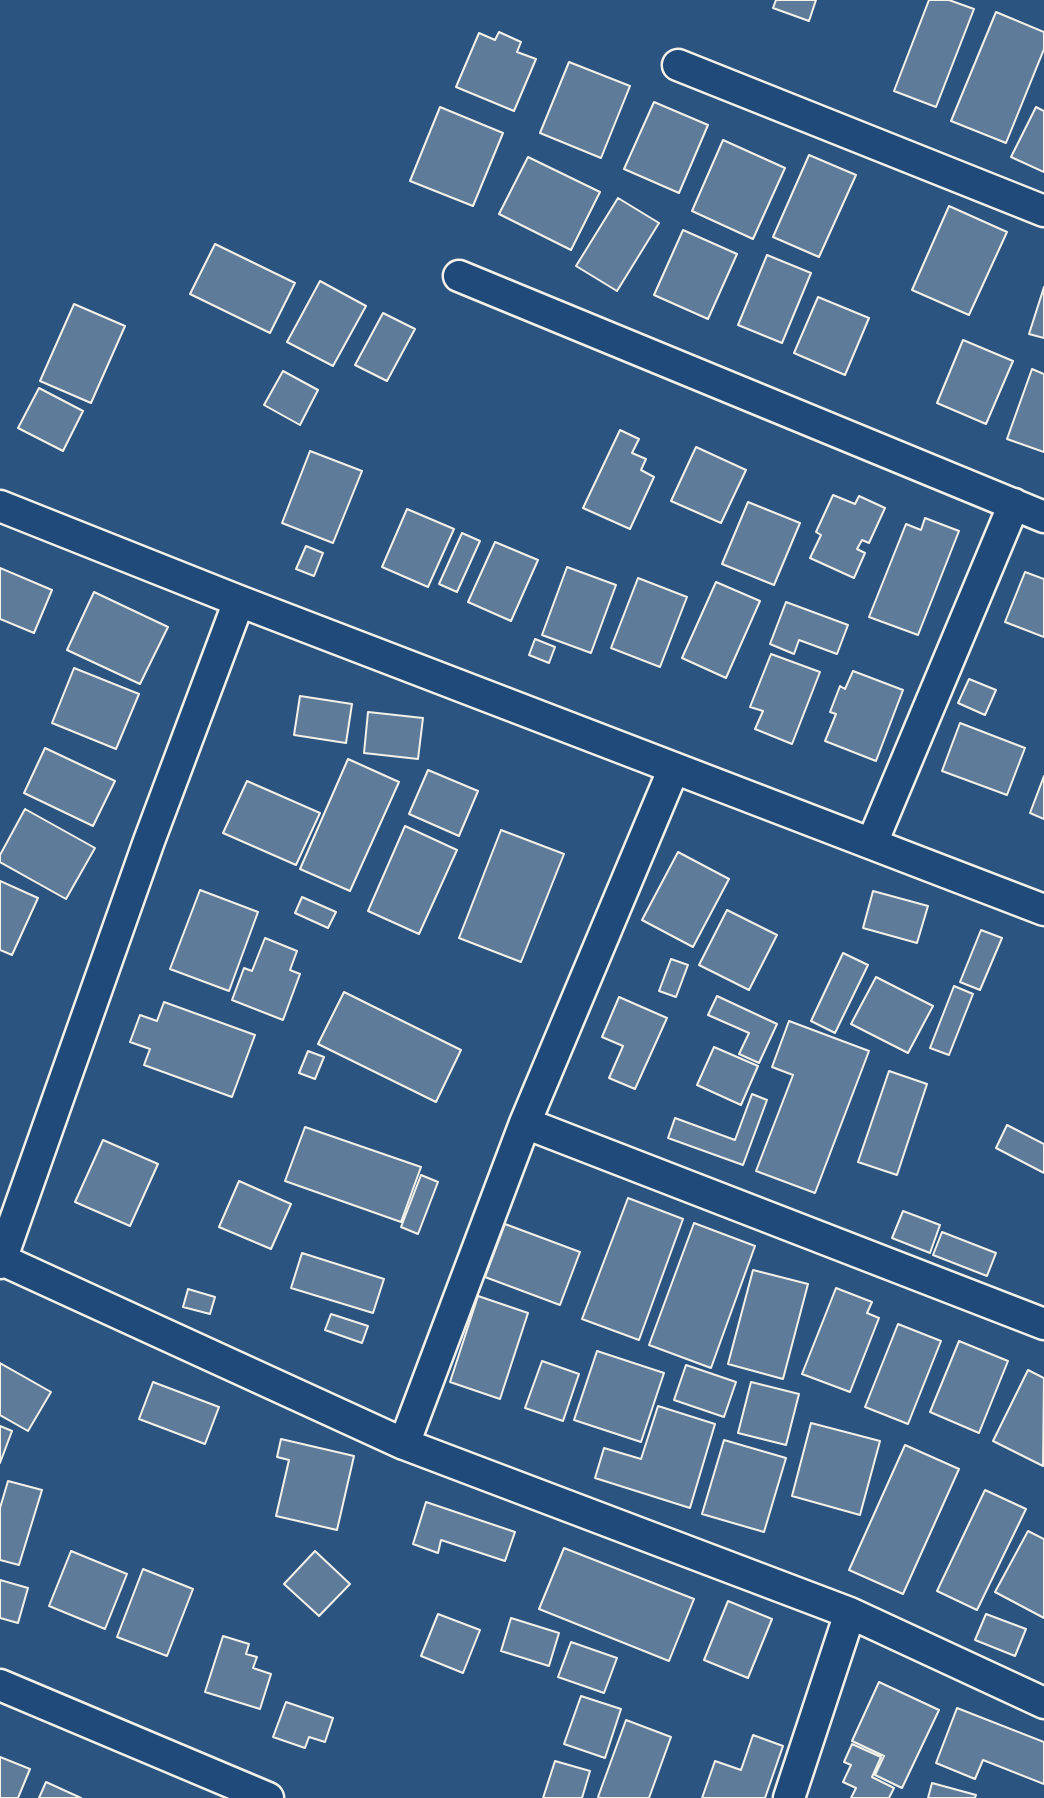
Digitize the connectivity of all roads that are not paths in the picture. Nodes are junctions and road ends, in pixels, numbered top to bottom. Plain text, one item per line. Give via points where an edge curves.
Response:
1 (678, 65) dead end
2 (1044, 211) edge
3 (458, 276) dead end
4 (1014, 504) junction
5 (0, 506) edge
6 (1044, 517) edge
7 (239, 601) junction
8 (674, 768) junction
9 (872, 843) junction
10 (1044, 910) edge
11 (524, 1123) junction
12 (0, 1261) edge
13 (1044, 1324) edge
14 (404, 1444) junction
15 (850, 1613) junction
16 (0, 1685) edge
17 (1044, 1703) edge
18 (268, 1798) edge
19 (789, 1798) edge

1 - 2 street
3 - 4 street
4 - 6 street
4 - 9 street
5 - 7 street
7 - 8 street
7 - 12 street
8 - 9 street
8 - 11 street
9 - 10 street
11 - 13 street
11 - 14 street
12 - 14 street
14 - 15 street
15 - 17 street
15 - 19 street
16 - 18 street

